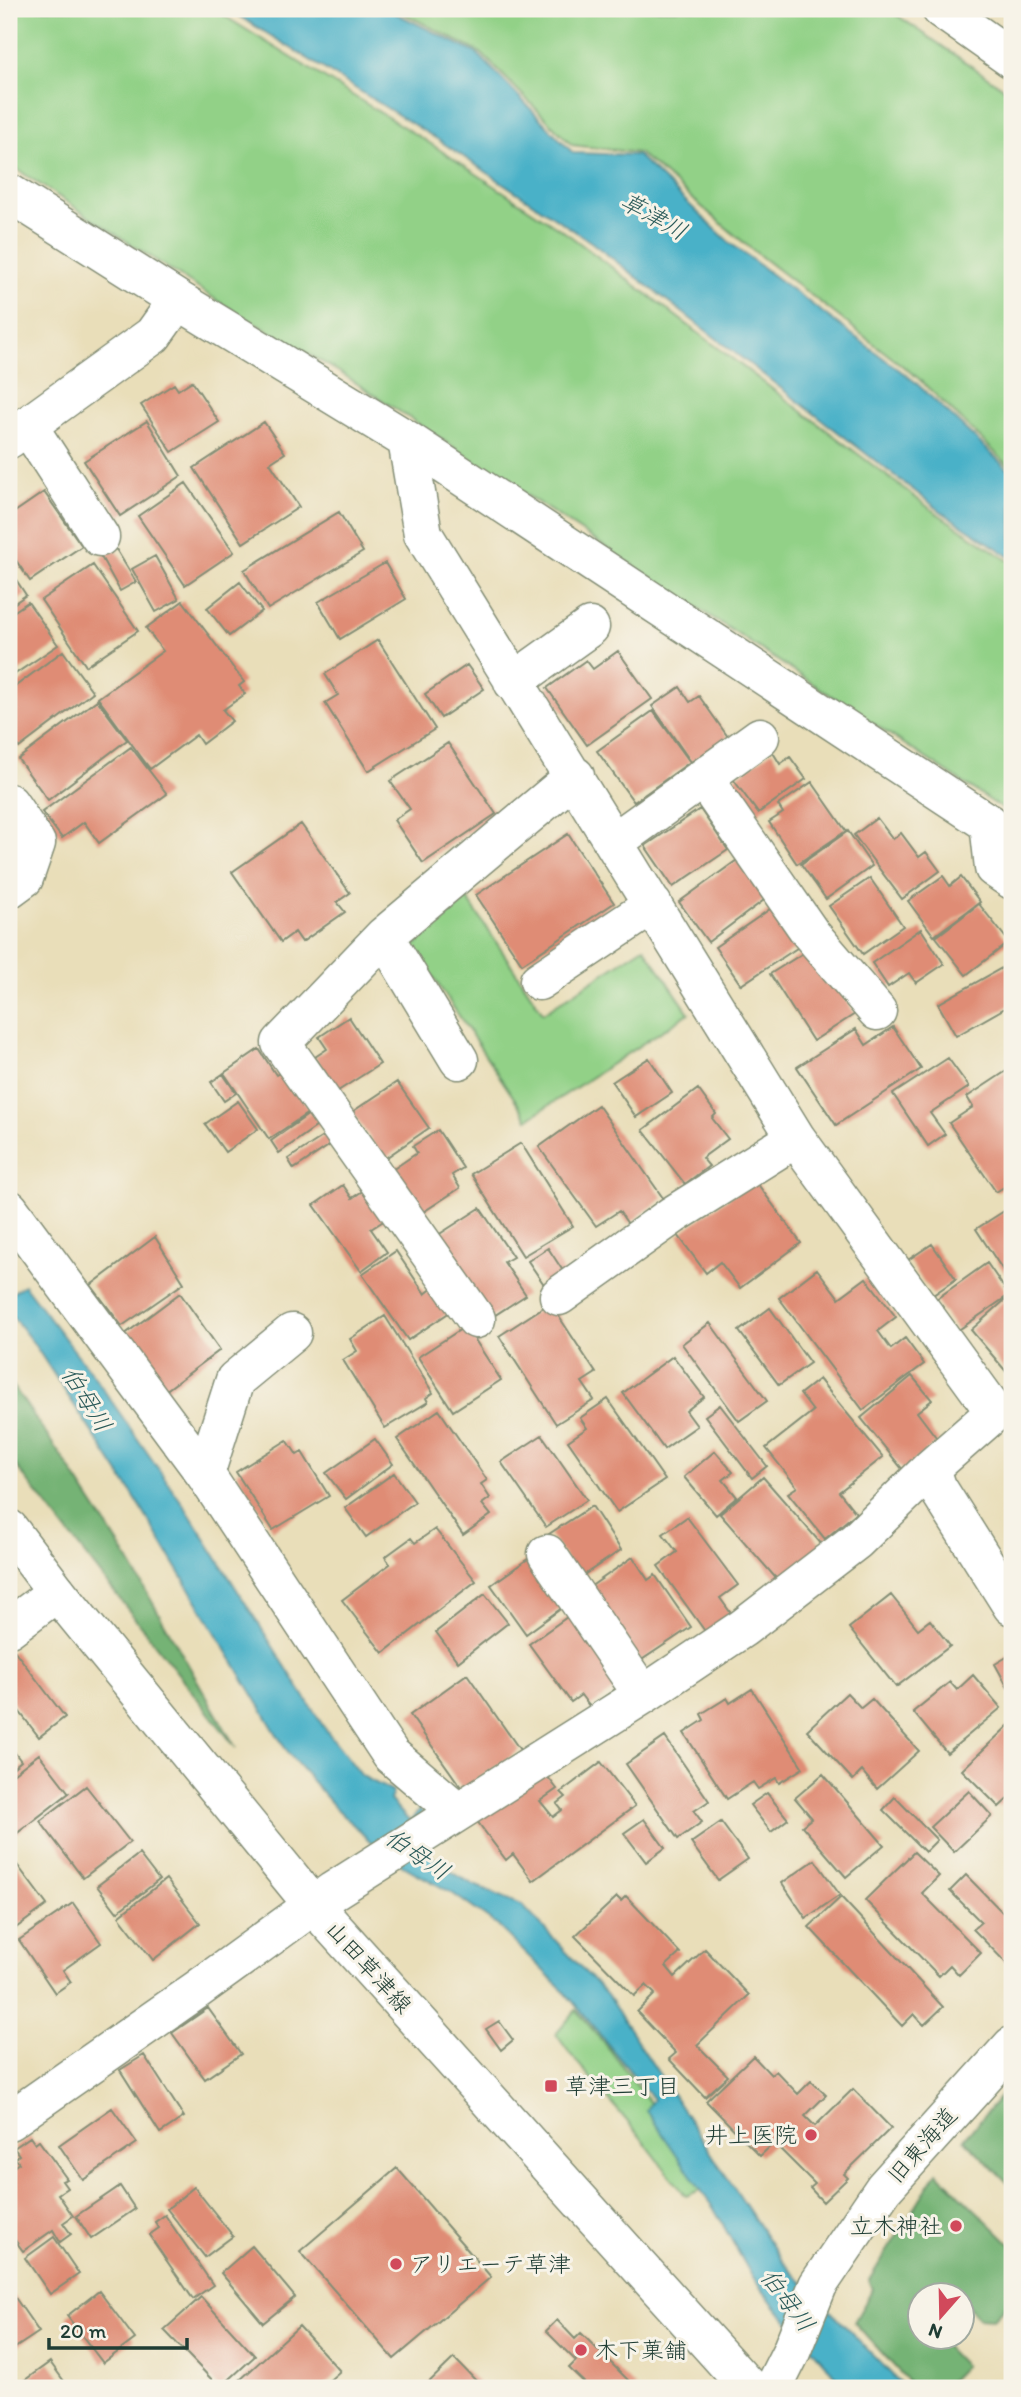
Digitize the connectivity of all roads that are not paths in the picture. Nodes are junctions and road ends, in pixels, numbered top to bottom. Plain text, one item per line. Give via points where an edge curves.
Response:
1 (941, 9) edge
2 (1012, 59) edge
3 (9, 193) edge
4 (178, 300) junction
5 (18, 433) edge
6 (407, 440) junction
7 (100, 537) dead end
8 (590, 627) dead end
9 (513, 682) junction
10 (760, 737) dead end
11 (575, 776) junction
12 (703, 778) junction
13 (9, 803) edge
14 (1000, 831) edge
15 (614, 842) junction
16 (1012, 880) edge
17 (9, 889) edge
18 (653, 905) junction
19 (384, 936) junction
20 (539, 981) dead end
21 (877, 1011) dead end
22 (459, 1060) dead end
23 (796, 1138) junction
24 (9, 1209) edge
25 (17, 1254) edge
26 (559, 1296) dead end
27 (476, 1319) dead end
28 (292, 1333) dead end
29 (1000, 1391) edge
30 (931, 1468) junction
31 (205, 1474) junction
32 (9, 1529) edge
33 (547, 1554) dead end
34 (57, 1592) junction
35 (1012, 1606) edge
36 (9, 1628) edge
37 (643, 1695) junction
38 (449, 1816) junction
39 (313, 1905) junction
40 (1012, 2046) edge
41 (9, 2121) edge
42 (749, 2388) edge
43 (774, 2388) edge

1 - 2 street
3 - 4 street
4 - 5 street via 153,335
4 - 6 street
5 - 7 street
6 - 9 street via 423,534
6 - 14 street
8 - 9 street
9 - 11 street
10 - 12 street
11 - 15 street
11 - 19 street
12 - 15 street
12 - 21 street via 811,934
13 - 17 street via 36,843 24,878
14 - 16 street via 994,868
15 - 18 street
18 - 20 street
18 - 23 street
19 - 22 street
19 - 27 street via 281,1043
23 - 26 street via 673,1215
23 - 29 street
24 - 25 street
25 - 31 street
28 - 31 street via 235,1380
29 - 30 street via 995,1412
30 - 35 street via 937,1487
30 - 37 street via 856,1541 743,1628
31 - 38 street via 391,1755
32 - 34 street, 山田草津線
33 - 37 street
34 - 36 street
34 - 39 street, 山田草津線
37 - 38 street
38 - 39 street
39 - 41 street
39 - 42 street, 山田草津線
40 - 43 street, 旧東海道 via 884,2188 818,2286

